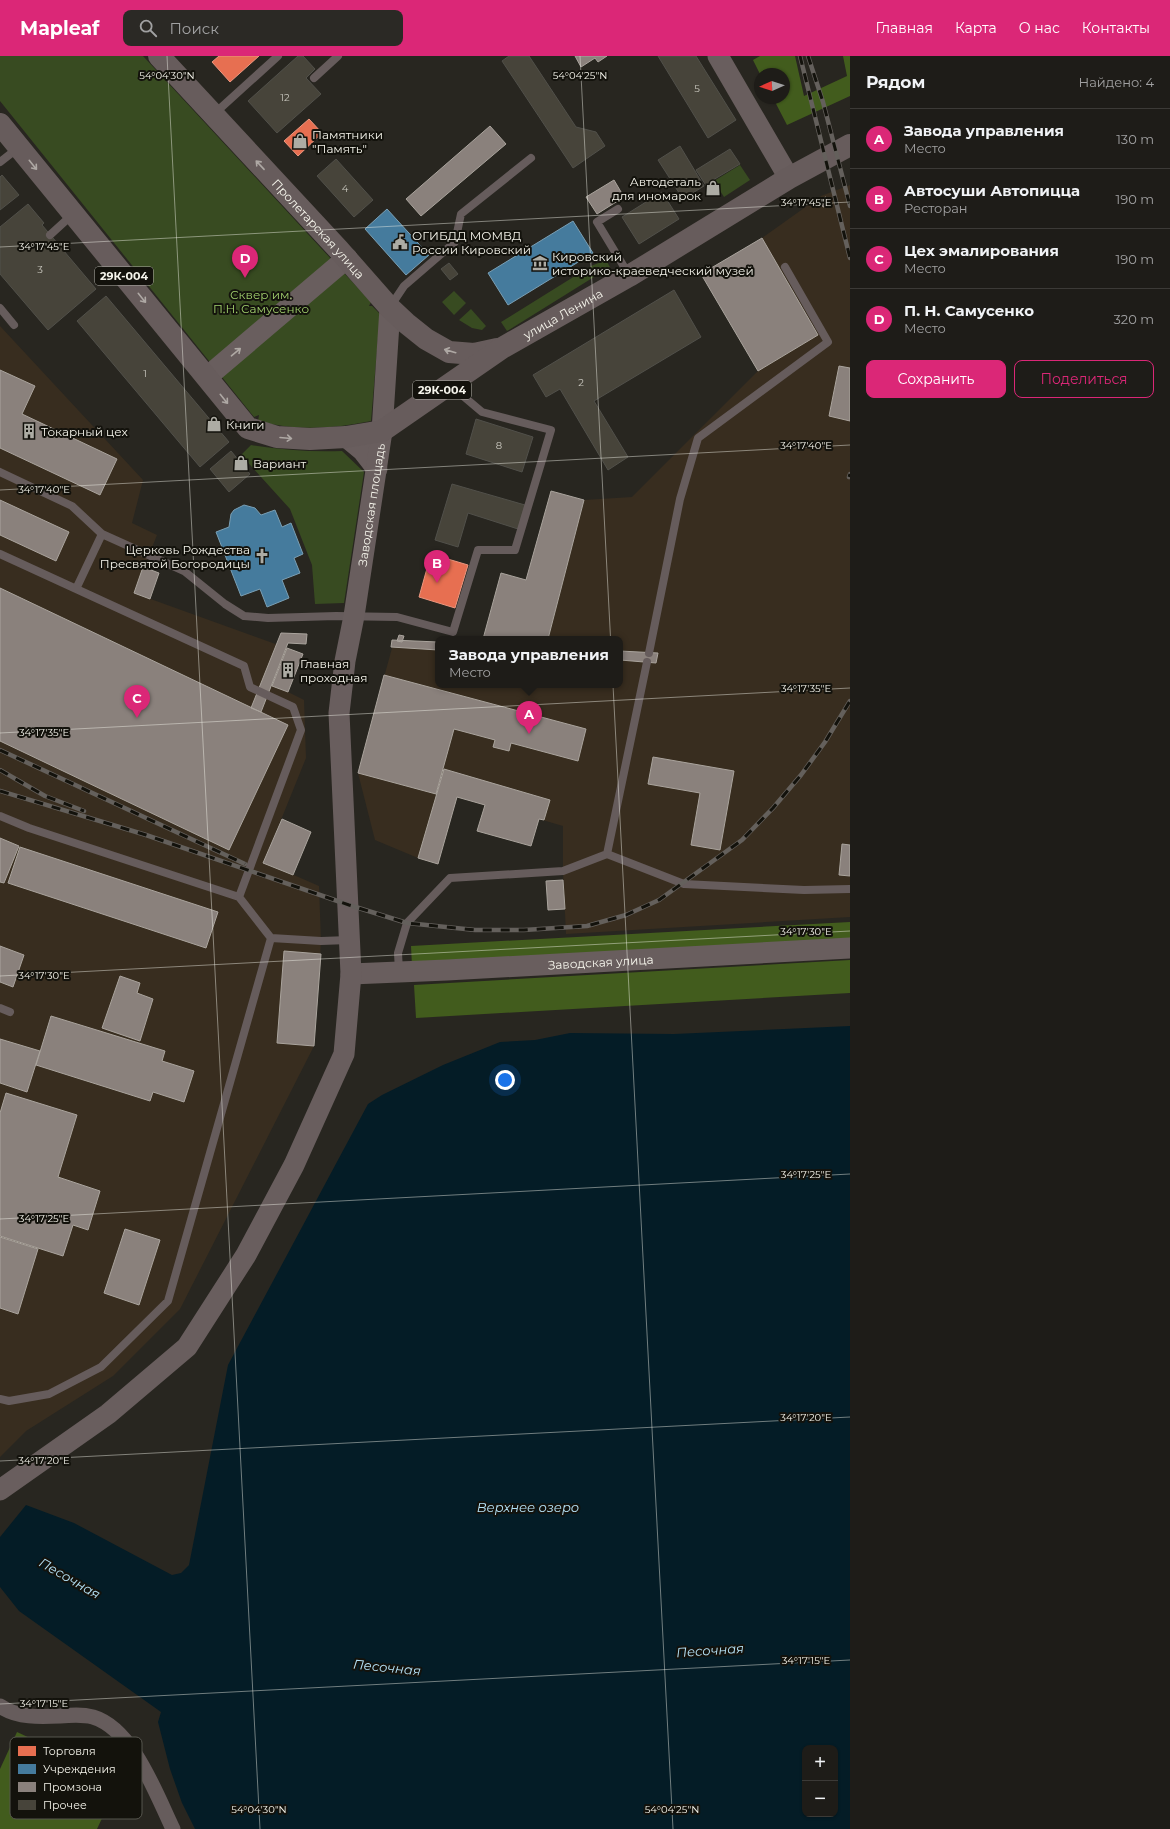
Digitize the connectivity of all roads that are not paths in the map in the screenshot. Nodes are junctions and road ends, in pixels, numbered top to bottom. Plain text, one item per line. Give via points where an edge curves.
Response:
1 (278, 56) edge
2 (338, 56) edge
3 (718, 56) edge
4 (166, 58) edge
5 (314, 78) dead end
6 (213, 114) junction
7 (0, 124) edge
8 (850, 145) edge
9 (19, 147) junction
10 (531, 158) dead end
11 (0, 162) edge
12 (789, 178) junction
13 (618, 209) dead end
14 (73, 214) junction
15 (50, 235) dead end
16 (347, 258) junction
17 (785, 267) dead end
18 (630, 276) junction
19 (0, 308) edge
20 (390, 308) junction
21 (14, 325) dead end
22 (502, 348) junction
23 (206, 377) junction
24 (449, 385) junction
25 (382, 431) junction
26 (346, 437) junction
27 (377, 469) junction
28 (0, 472) edge
29 (102, 534) junction
30 (0, 554) edge
31 (76, 589) junction
32 (354, 616) junction
33 (649, 653) dead end
34 (647, 662) dead end
35 (0, 816) edge
36 (607, 854) junction
37 (850, 889) edge
38 (239, 898) junction
39 (271, 938) junction
40 (350, 940) junction
41 (850, 948) edge
42 (399, 972) junction
43 (351, 974) junction
44 (0, 1008) edge
45 (10, 1012) dead end
46 (0, 1399) edge
47 (0, 1490) edge
48 (0, 1706) edge
49 (123, 1737) edge
50 (142, 1767) edge
51 (173, 1829) edge

1 - 6 lane
2 - 5 lane
3 - 12 main road
4 - 6 main road, Пролетарская улица / 29К-004
16 -> 6 main road, Пролетарская улица / 29К-004
7 - 9 main road, 29К-004
8 - 12 main road, улица Ленина / 29К-004
9 - 11 lane
9 -> 14 main road, 29К-004
10 - 20 lane via 462,214 455,242 404,286
12 - 18 main road, улица Ленина / 29К-004
13 - 18 lane via 597,222
14 - 15 lane
14 -> 23 main road, 29К-004
16 - 20 main road, Пролетарская улица / 29К-004
23 -> 16 main road
17 - 33 lane via 828,342 698,438 680,499
18 - 22 main road, улица Ленина / 29К-004
19 - 21 lane
22 -> 20 main road, Пролетарская улица / 29К-004 via 474,354 449,352 426,340
20 - 25 main road
22 - 24 main road, 29К-004
23 -> 26 main road, Заводская площадь / 29К-004 via 248,428 277,437
24 - 25 main road, 29К-004
24 - 32 lane via 482,412 551,430 515,550 478,550 453,632 397,617
25 - 26 main road, Заводская площадь / 29К-004
25 - 27 main road, Заводская площадь
26 - 27 main road via 363,450
27 - 32 main road, Заводская площадь
28 - 29 lane via 72,506
29 - 31 lane
29 - 32 lane via 184,571 244,616
30 - 31 lane
31 - 38 lane via 244,666 250,688 292,707 301,730
32 - 40 main road, Заводская площадь via 345,661 339,713
34 - 36 lane
35 - 38 lane
36 - 37 lane via 684,884 804,890
36 - 42 lane via 563,871 450,878 407,923 398,953
38 - 39 lane
39 - 40 lane
39 - 46 lane via 168,1301 101,1367 49,1394 9,1401
40 - 43 main road, Заводская площадь
41 - 42 main road, Заводская улица
42 - 43 main road, Заводская улица
43 - 47 main road, Заводская площадь via 344,1054 294,1165 246,1255 187,1347 108,1414
44 - 45 lane
48 - 49 street via 32,1717 79,1714 110,1725
50 - 51 street

